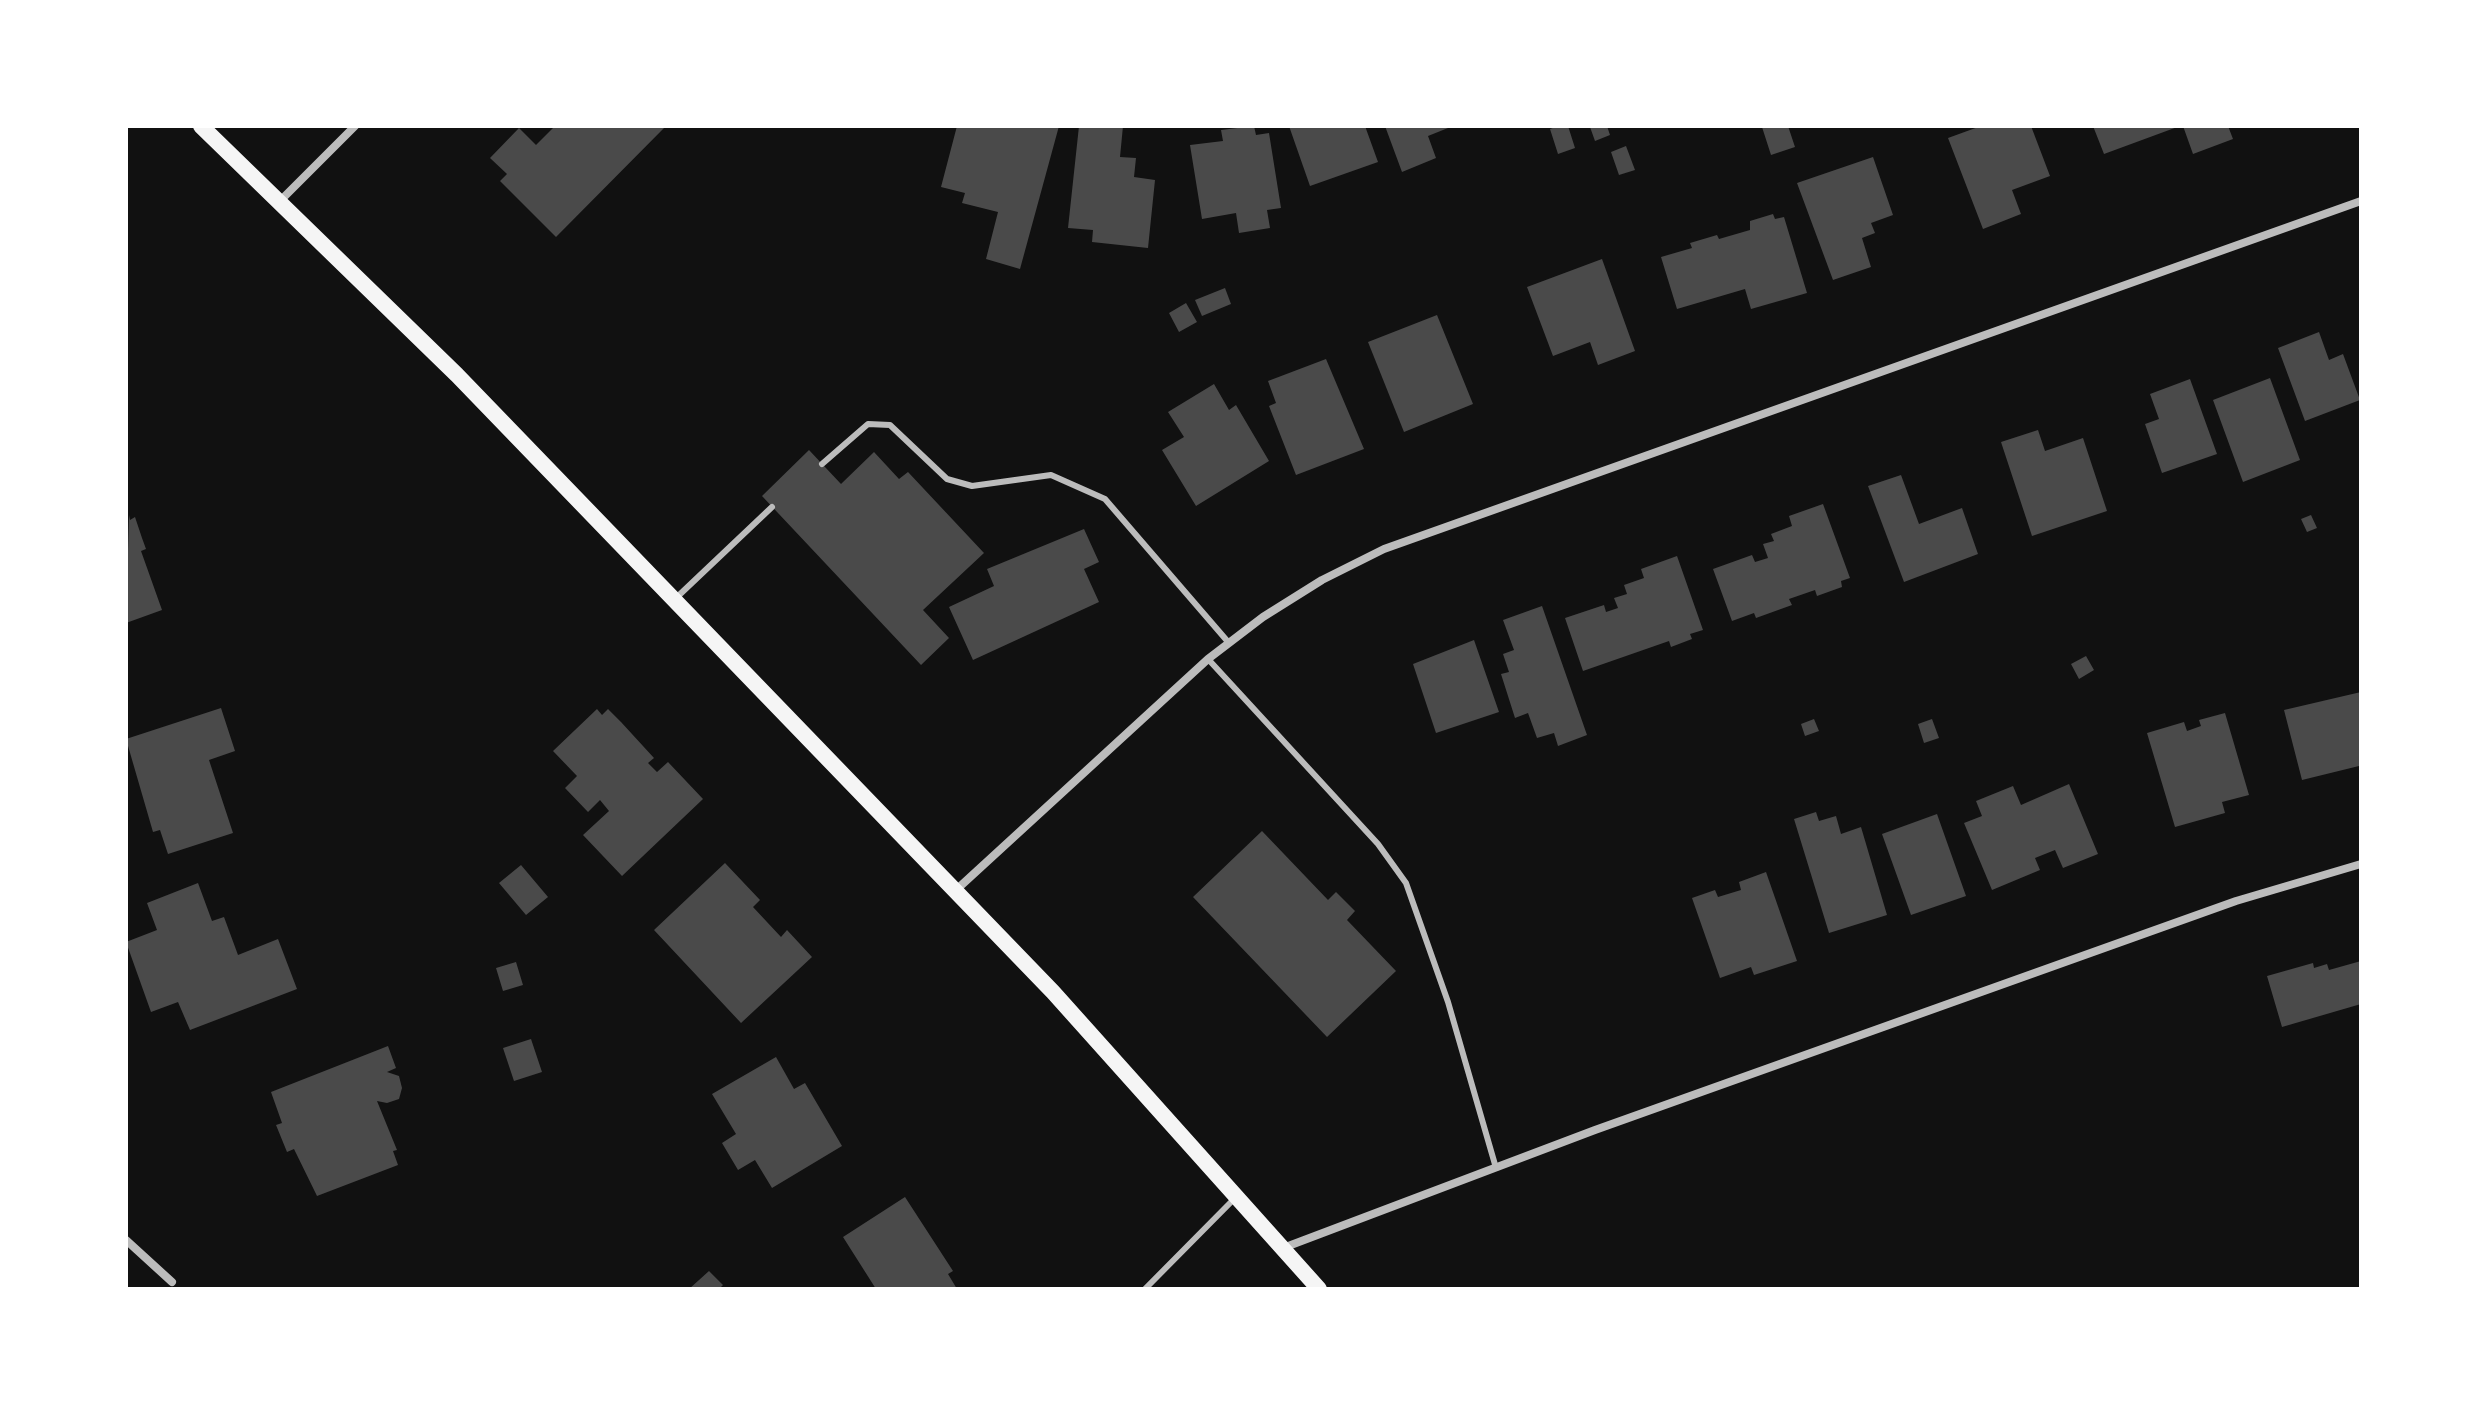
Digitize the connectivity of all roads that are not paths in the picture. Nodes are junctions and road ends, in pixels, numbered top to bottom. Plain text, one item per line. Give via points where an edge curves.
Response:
1 (201, 126) edge
2 (355, 126) edge
3 (280, 201) junction
4 (2361, 201) edge
5 (822, 464) dead end
6 (772, 507) dead end
7 (674, 600) junction
8 (1229, 643) junction
9 (1208, 659) junction
10 (2361, 864) edge
11 (955, 891) junction
12 (1496, 1168) junction
13 (1236, 1197) junction
14 (126, 1240) edge
15 (1283, 1249) junction
16 (172, 1282) dead end
17 (1145, 1289) edge
18 (1319, 1289) edge

1 - 3 main road
2 - 3 street
3 - 7 main road
4 - 8 street via 1397,544 1322,580
5 - 8 lane via 868,424 890,425 947,479 972,486 1051,475 1105,499
6 - 7 lane
7 - 11 main road
8 - 9 street
9 - 11 street
9 - 12 lane via 1378,844 1406,883 1448,1002
10 - 12 street via 2236,901
11 - 13 main road
12 - 15 street
13 - 15 main road
13 - 17 lane
14 - 16 street
15 - 18 main road

